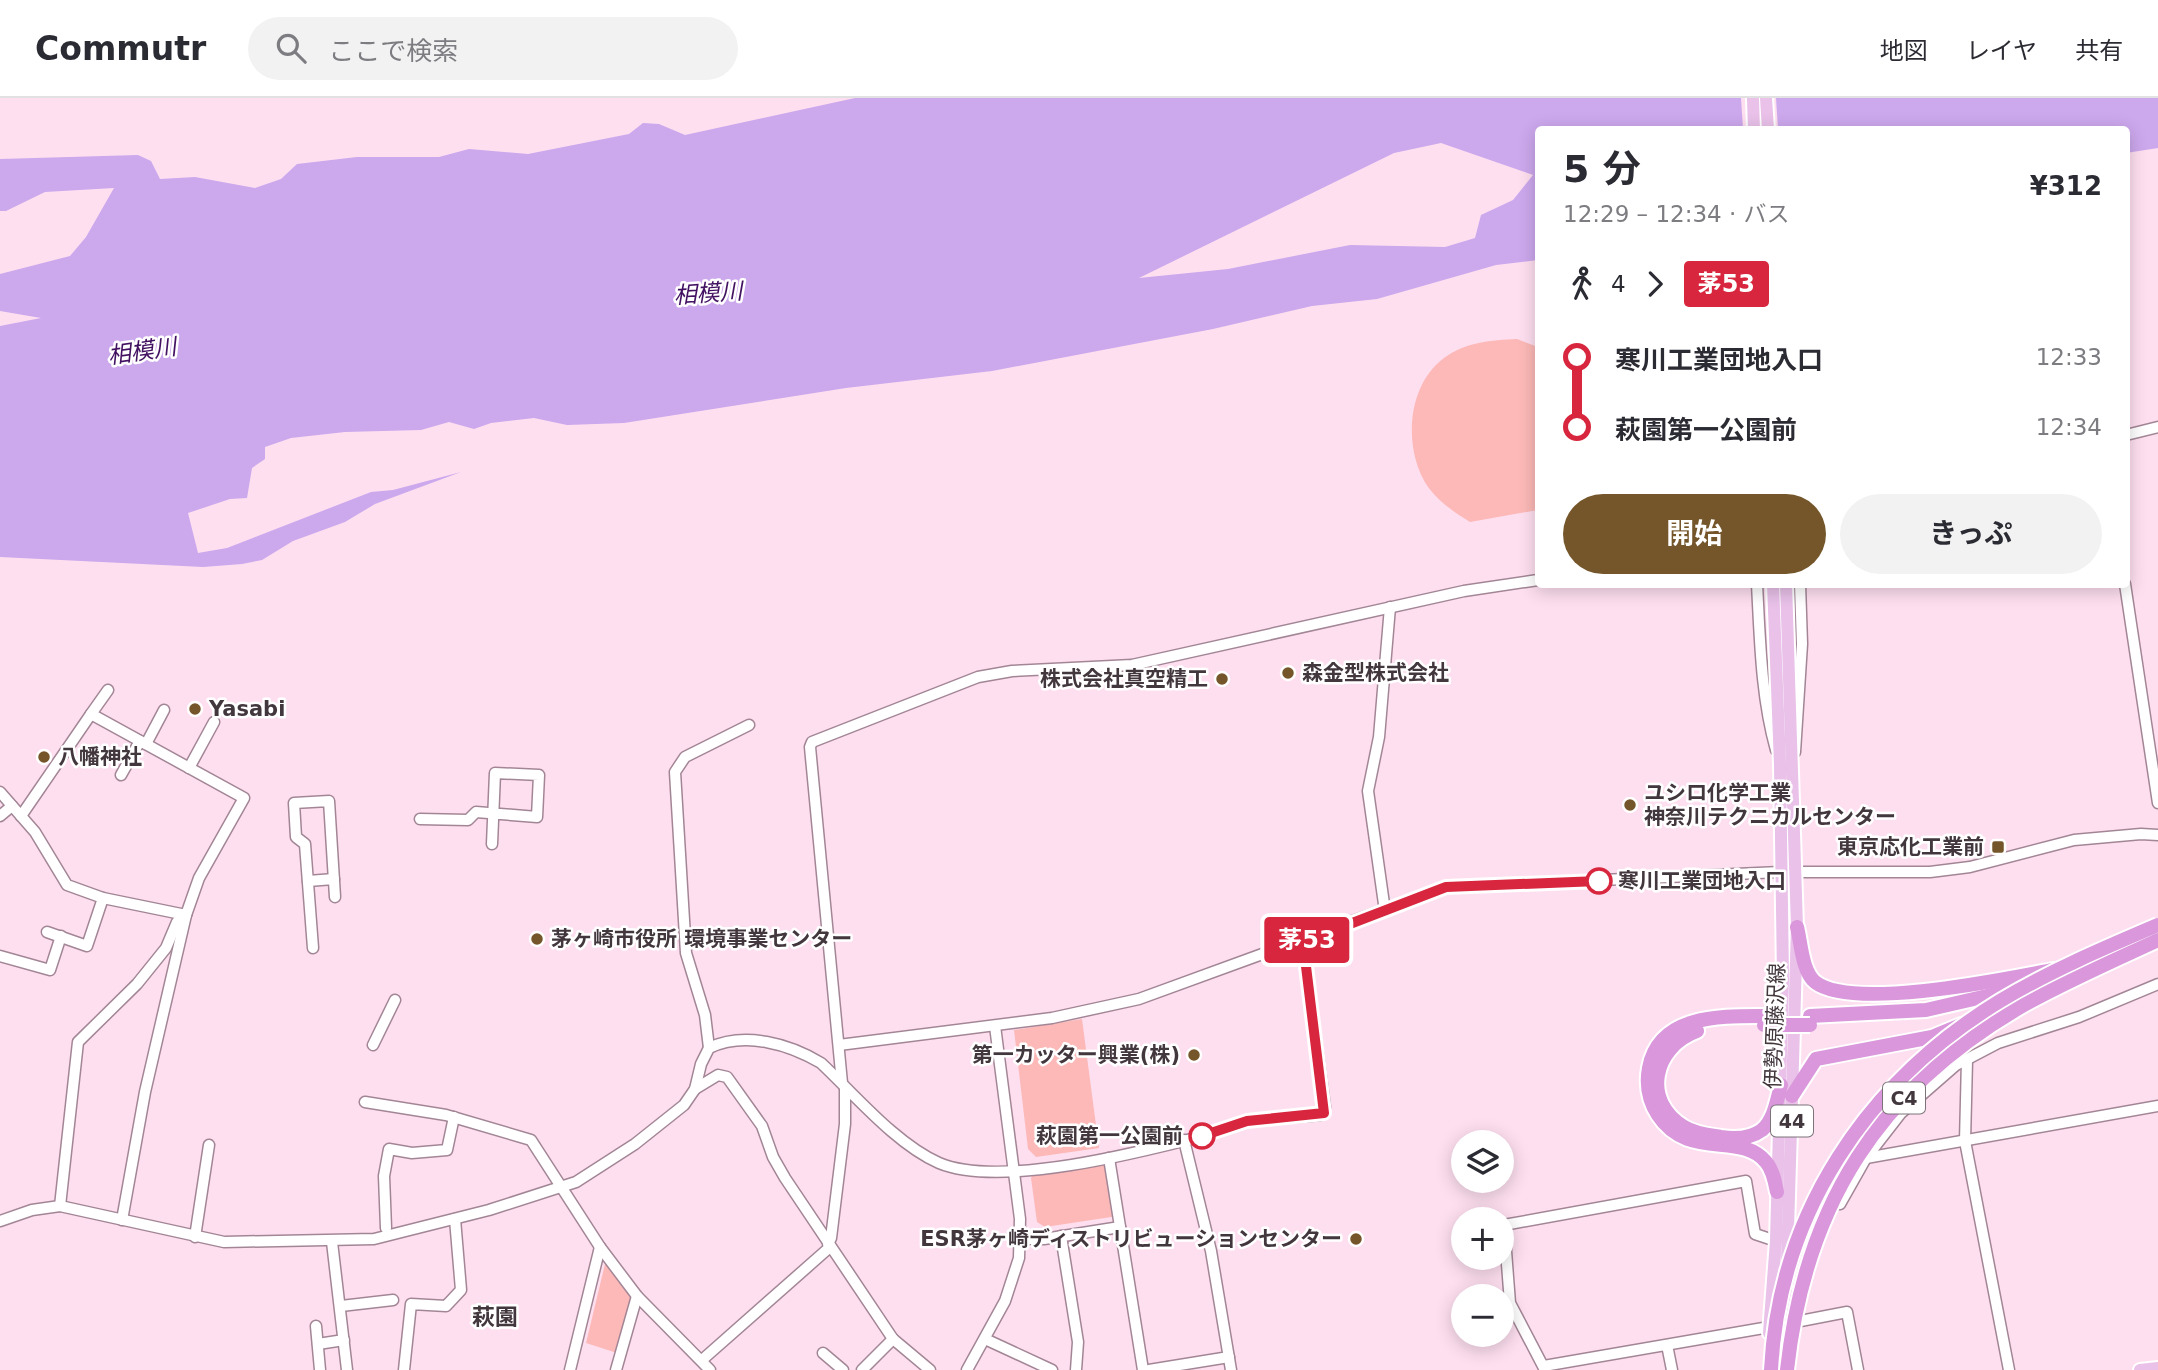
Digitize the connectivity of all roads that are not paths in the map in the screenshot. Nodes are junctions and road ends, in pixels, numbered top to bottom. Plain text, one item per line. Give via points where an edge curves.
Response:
1 (1753, 98) edge
2 (1766, 98) edge
3 (1754, 126) edge
4 (1768, 126) edge
5 (2158, 427) edge
6 (2130, 434) edge
7 (1535, 580) edge
8 (1757, 588) edge
9 (1773, 588) edge
10 (1786, 588) edge
11 (1800, 588) edge
12 (2126, 588) edge
13 (1390, 607) junction
14 (108, 690) dead end
15 (164, 710) dead end
16 (91, 714) junction
17 (214, 722) dead end
18 (749, 725) dead end
19 (1785, 726) junction
20 (143, 743) junction
21 (1780, 764) junction
22 (188, 768) junction
23 (1793, 769) junction
24 (121, 775) dead end
25 (0, 792) edge
26 (2158, 803) edge
27 (12, 806) junction
28 (493, 813) junction
29 (0, 816) edge
30 (21, 816) junction
31 (420, 819) dead end
32 (2158, 835) edge
33 (492, 844) dead end
34 (1780, 872) junction
35 (1795, 872) junction
36 (334, 879) junction
37 (308, 881) junction
38 (335, 897) dead end
39 (103, 898) junction
40 (1385, 911) junction
41 (186, 915) junction
42 (2158, 922) edge
43 (1797, 927) junction
44 (47, 932) dead end
45 (61, 936) junction
46 (2158, 941) edge
47 (1303, 942) junction
48 (313, 948) dead end
49 (0, 956) edge
50 (2059, 969) junction
51 (2158, 984) edge
52 (2023, 999) junction
53 (395, 1000) dead end
54 (1765, 1021) junction
55 (1810, 1021) junction
56 (995, 1026) junction
57 (373, 1045) dead end
58 (839, 1045) junction
59 (709, 1048) junction
60 (1967, 1060) junction
61 (844, 1085) junction
62 (1781, 1086) junction
63 (695, 1089) junction
64 (1792, 1096) junction
65 (365, 1101) dead end
66 (2158, 1106) edge
67 (454, 1117) junction
68 (1184, 1140) junction
69 (1965, 1141) junction
70 (209, 1144) dead end
71 (1109, 1158) junction
72 (1866, 1158) junction
73 (1014, 1170) junction
74 (563, 1188) junction
75 (1777, 1192) junction
76 (60, 1206) junction
77 (455, 1219) junction
78 (122, 1220) junction
79 (0, 1221) edge
80 (1120, 1227) junction
81 (386, 1228) dead end
82 (1062, 1236) junction
83 (195, 1237) junction
84 (1021, 1239) junction
85 (1776, 1241) junction
86 (332, 1242) junction
87 (829, 1246) junction
88 (600, 1247) junction
89 (1787, 1251) junction
90 (637, 1296) junction
91 (393, 1300) dead end
92 (341, 1306) junction
93 (1786, 1324) junction
94 (316, 1326) dead end
95 (1769, 1327) junction
96 (893, 1339) junction
97 (985, 1339) junction
98 (344, 1340) junction
99 (318, 1344) junction
100 (1667, 1345) junction
101 (823, 1353) dead end
102 (1229, 1357) junction
103 (702, 1360) junction
104 (1545, 1368) edge
105 (2158, 1368) edge
106 (320, 1370) edge
107 (347, 1370) edge
108 (404, 1370) edge
109 (570, 1370) edge
110 (616, 1370) edge
111 (710, 1370) edge
112 (843, 1370) edge
113 (862, 1370) edge
114 (930, 1370) edge
115 (967, 1370) edge
116 (1052, 1370) edge
117 (1076, 1370) edge
118 (1143, 1370) edge
119 (1149, 1370) edge
120 (1231, 1370) edge
121 (1672, 1370) edge
122 (1770, 1370) edge
123 (1785, 1370) edge
124 (1858, 1370) edge
125 (2009, 1370) edge
126 (2140, 1370) edge

1 - 3 main road
2 - 4 main road
5 - 6 street
7 - 13 street
8 - 21 street via 1769,726
9 - 19 main road, 44
10 - 19 main road, 44
11 - 23 street via 1800,718
12 - 26 street
13 - 40 street via 1379,737 1368,791
13 - 58 street via 1132,665 978,677 812,742
14 - 16 street
15 - 20 street
16 - 20 street
16 - 30 street
17 - 22 street
18 - 59 street via 685,757 675,772 686,954 705,1015
19 - 21 main road, 伊勢原藤沢線 / 44
19 - 23 main road, 伊勢原藤沢線 / 44
20 - 22 street
20 - 24 street
21 - 34 main road, 伊勢原藤沢線 / 44
22 - 41 street via 244,799 200,878
23 - 35 main road, 伊勢原藤沢線 / 44
25 - 27 street
27 - 29 street
27 - 30 street
28 - 28 street via 537,817 539,775 495,773
28 - 31 street via 476,811 468,820
28 - 33 street
30 - 39 street via 63,881
32 - 35 street via 2074,840 1970,867 1930,872
34 - 35 street
34 - 40 street via 1446,887
34 - 62 main road, 伊勢原藤沢線 / 44
35 - 43 main road, 伊勢原藤沢線 / 44
36 - 37 street
36 - 37 street via 328,801 294,803 296,837 305,844
36 - 38 street
37 - 48 street
39 - 41 street
39 - 45 street via 87,946
40 - 47 street
41 - 76 street via 137,984 78,1042
41 - 78 street via 145,1092
42 - 50 highway
42 - 122 highway, C4, bridge via 1999,1002 1931,1049 1872,1108 1825,1178 1801,1228 1778,1310
43 - 50 highway via 1810,975 1825,987 1844,991 1931,990
43 - 64 main road, 伊勢原藤沢線 / 44
44 - 45 street
45 - 49 street via 50,970
46 - 52 highway
46 - 123 highway, C4, bridge via 2049,991 1976,1036 1930,1072 1891,1112 1846,1175 1818,1233 1800,1287
47 - 56 street via 1139,999
47 - 68 street via 1324,1113 1247,1121
50 - 55 highway via 2008,992 1926,1010
51 - 60 street via 2079,1017 1998,1043
52 - 55 highway via 1895,1023
52 - 64 highway via 1932,1037 1815,1059
53 - 57 street
54 - 55 highway, bridge
54 - 62 highway via 1707,1028 1681,1038 1662,1062 1657,1075 1659,1092 1667,1111 1684,1127 1742,1138 1769,1122
54 - 75 highway via 1708,1018 1673,1031 1650,1062 1649,1090 1656,1112 1670,1130 1701,1144 1757,1154 1770,1168
56 - 58 street
56 - 73 street
58 - 61 street
59 - 61 street via 737,1038 753,1039 809,1056
59 - 63 street
60 - 69 street
60 - 72 street via 1936,1080 1910,1105
61 - 73 street via 911,1146 937,1162 963,1171
61 - 87 street via 845,1124
62 - 75 main road, 伊勢原藤沢線 / 44
63 - 74 street via 684,1105 653,1130
63 - 87 street via 718,1076 727,1077 762,1126 773,1157
64 - 89 main road, 伊勢原藤沢線 / 44
65 - 67 street
66 - 69 street
67 - 74 street via 531,1140
67 - 81 street via 447,1150 412,1153 389,1149 384,1176
68 - 71 street
68 - 102 street via 1211,1251
69 - 72 street
69 - 125 street
70 - 83 street
71 - 73 street
71 - 80 street
72 - 89 street via 1822,1236 1803,1248
73 - 84 street
74 - 77 street
74 - 88 street
75 - 85 main road, 伊勢原藤沢線 / 44
76 - 78 street
76 - 79 street
77 - 86 street via 374,1239
77 - 108 street via 461,1290 446,1306 411,1304
78 - 83 street
80 - 82 street
80 - 118 street
82 - 84 street
82 - 117 street via 1078,1342
83 - 86 street via 224,1242
84 - 97 street via 1014,1279
85 - 95 main road, 伊勢原藤沢線 / 44
85 - 104 street via 1755,1234 1746,1181 1504,1225 1510,1303
86 - 92 street
87 - 96 street
87 - 103 street
88 - 90 street
88 - 109 street
89 - 93 main road, 伊勢原藤沢線 / 44
90 - 103 street
90 - 110 street
91 - 92 street
92 - 98 street
93 - 95 street
93 - 123 main road, 伊勢原藤沢線 / 44
93 - 124 street via 1847,1312
94 - 99 street
95 - 100 street
95 - 122 main road, 伊勢原藤沢線 / 44
96 - 113 street
96 - 114 street
97 - 115 street
97 - 116 street
98 - 99 street
98 - 107 street
99 - 106 street
100 - 104 street
100 - 121 street
101 - 112 street
102 - 119 street
102 - 120 street
103 - 111 street
105 - 126 main road

